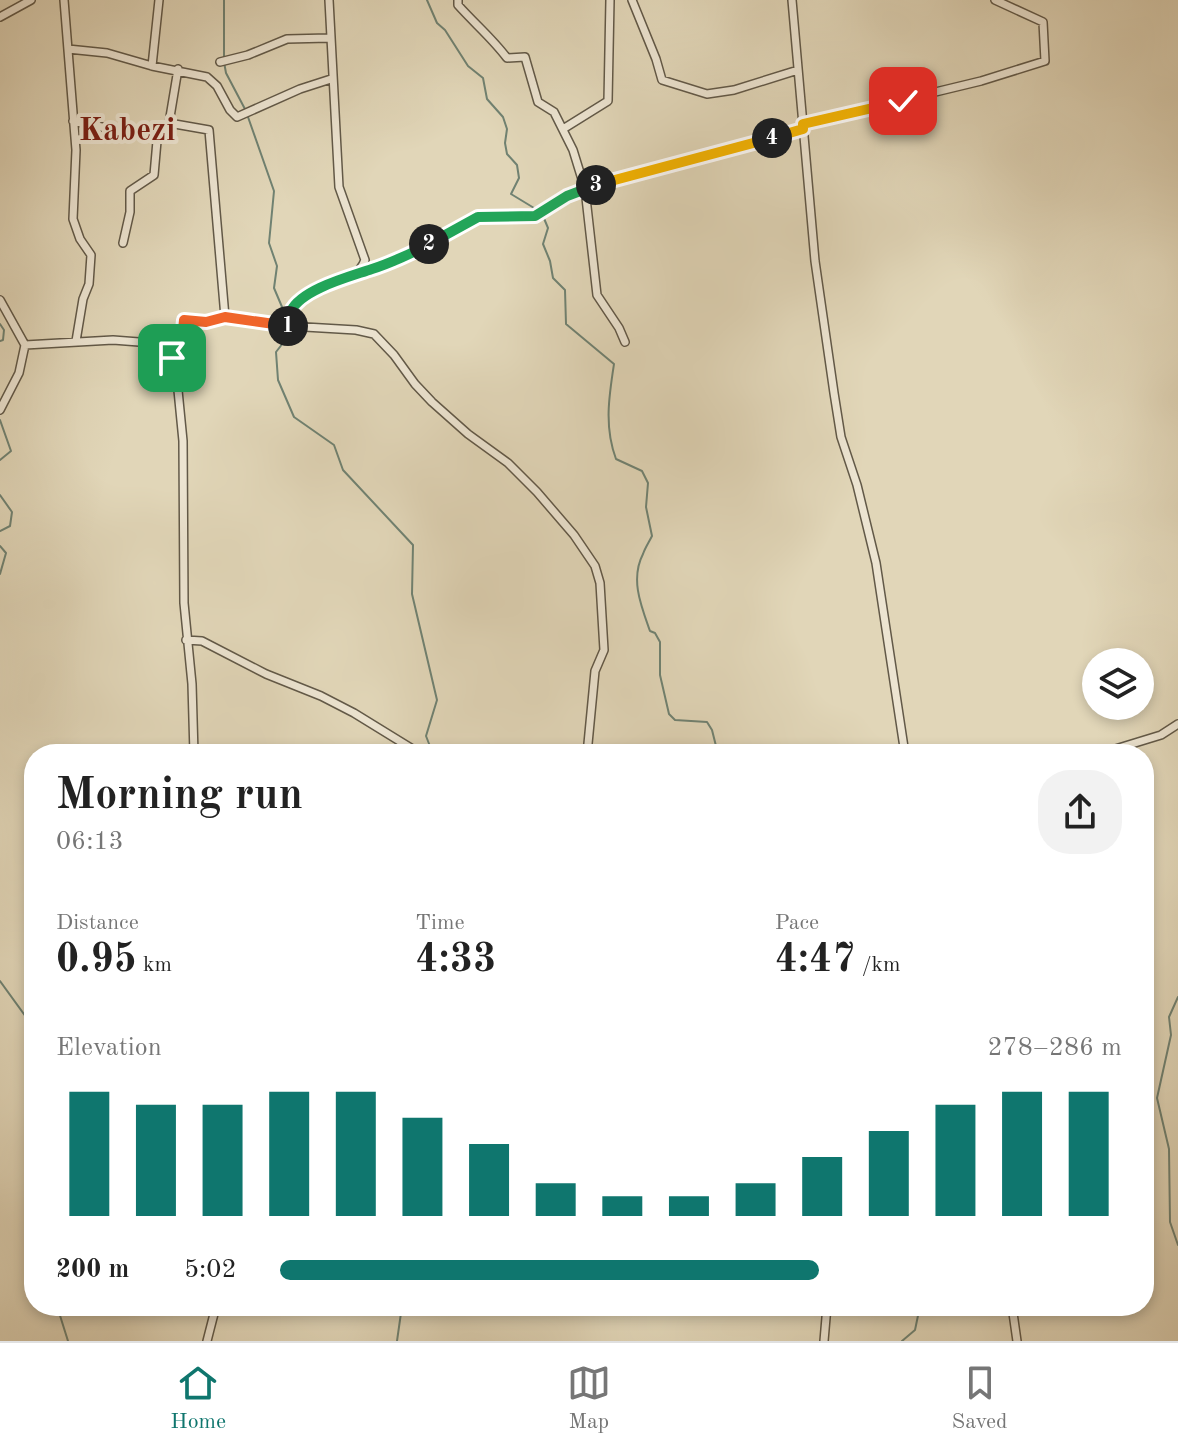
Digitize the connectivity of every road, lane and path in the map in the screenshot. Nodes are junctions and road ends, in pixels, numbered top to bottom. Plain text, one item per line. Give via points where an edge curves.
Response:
1 (31, 0) edge
2 (64, 0) edge
3 (159, 0) edge
4 (329, 0) edge
5 (458, 0) edge
6 (610, 0) edge
7 (632, 0) edge
8 (792, 0) edge
9 (995, 0) edge
10 (0, 17) edge
11 (329, 38) junction
12 (68, 49) junction
13 (220, 62) dead end
14 (152, 66) junction
15 (178, 69) junction
16 (798, 70) junction
17 (331, 79) junction
18 (73, 121) junction
19 (803, 126) junction
20 (563, 129) junction
21 (585, 189) junction
22 (123, 243) dead end
23 (361, 271) junction
24 (0, 300) edge
25 (225, 317) junction
26 (297, 326) junction
27 (76, 341) junction
28 (625, 342) dead end
29 (152, 343) junction
30 (25, 345) junction
31 (0, 410) edge
32 (186, 640) junction
33 (1178, 724) edge
34 (194, 744) edge
35 (404, 744) edge
36 (588, 744) edge
37 (903, 744) edge
38 (1132, 744) edge
39 (213, 1316) edge
40 (826, 1316) edge
41 (1013, 1316) edge
42 (207, 1341) edge
43 (824, 1341) edge
44 (1017, 1341) edge

1 - 10 street
2 - 12 street
3 - 14 street
4 - 11 street
5 - 20 street via 507,58 525,57 538,102 554,112
6 - 20 street via 608,101
7 - 16 street via 662,80 707,94
8 - 16 street
9 - 19 street via 1043,22 1045,61
11 - 13 street via 287,39
11 - 17 street
12 - 14 street
12 - 18 street
14 - 15 street
15 - 17 street via 207,77 237,117
15 - 25 street via 169,123 208,128 210,133
16 - 19 street
17 - 23 street via 339,187 365,260
18 - 22 street via 157,141 154,175 130,191
18 - 27 street via 73,219 91,255
19 - 21 street
19 - 37 street via 815,261 841,437 876,563
20 - 21 street
21 - 23 street via 535,216 478,217 416,252
21 - 28 street via 597,295
23 - 26 street via 296,302 291,311
24 - 30 street
25 - 26 street
25 - 29 street via 184,320 182,341
26 - 36 street via 374,334 432,402 508,463 574,535 600,583 604,643 595,671
27 - 29 street
27 - 30 street
29 - 32 street via 172,358 182,413
30 - 31 street via 19,373
32 - 34 street
32 - 35 street via 202,641 321,696
33 - 38 street
39 - 42 street
40 - 43 street
41 - 44 street

